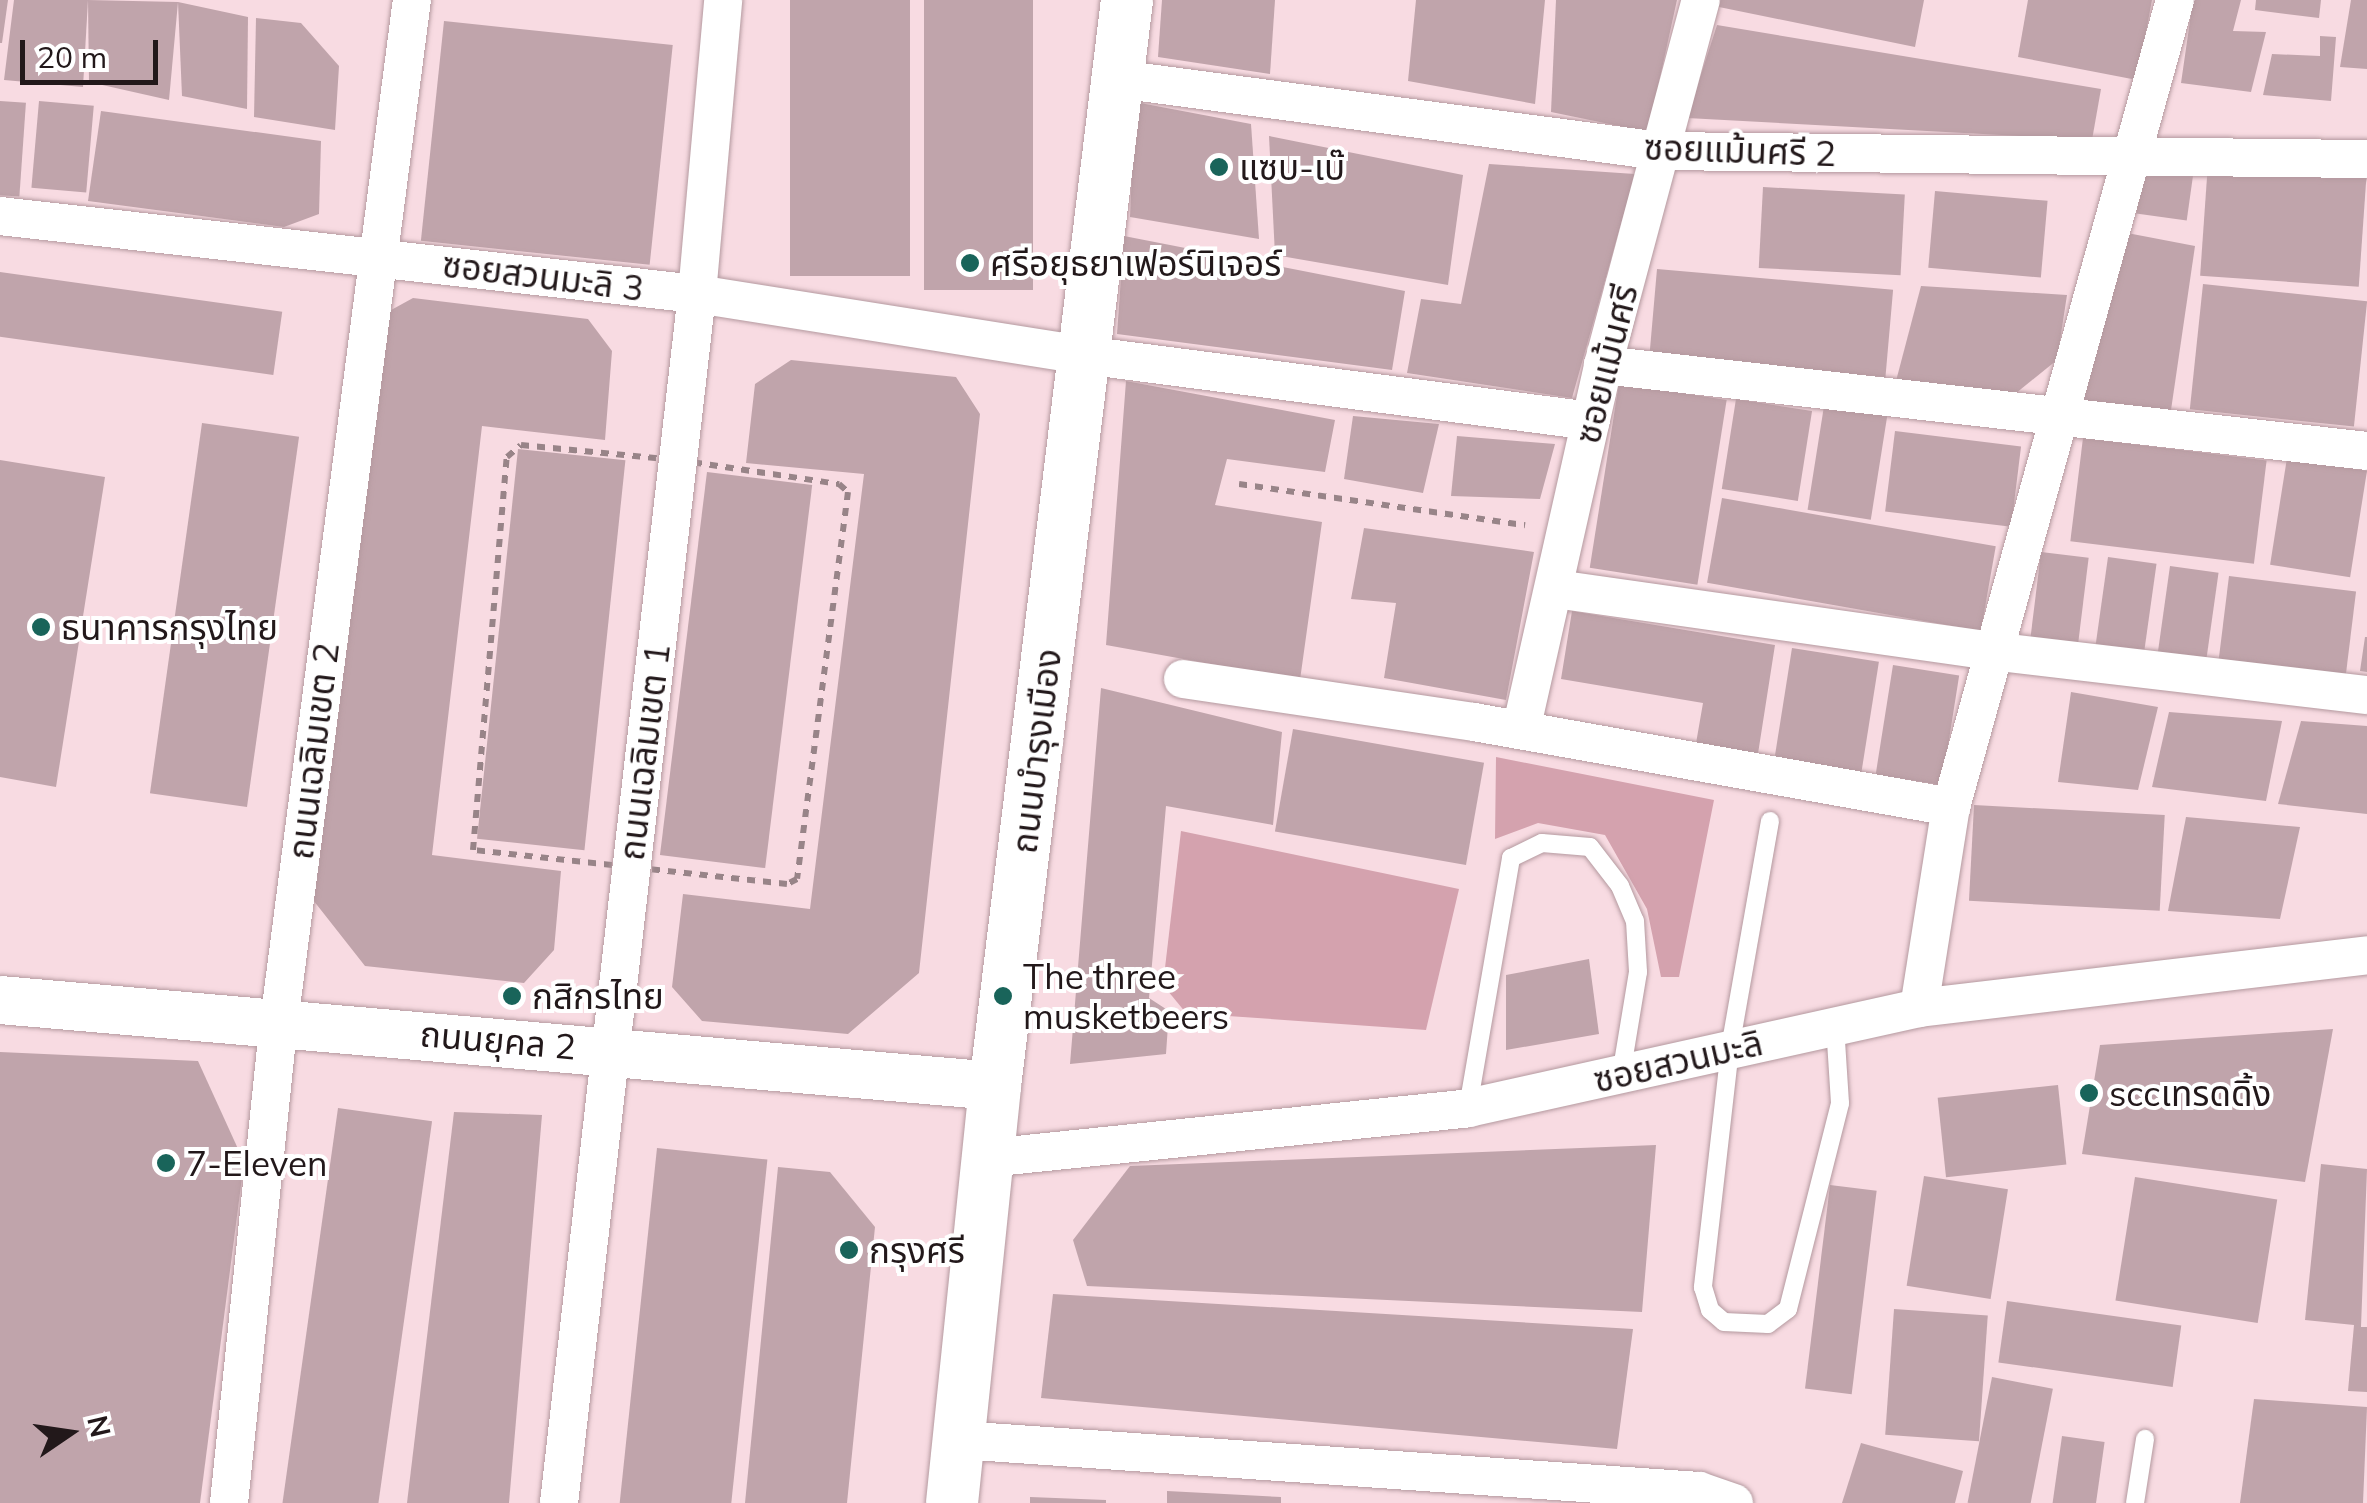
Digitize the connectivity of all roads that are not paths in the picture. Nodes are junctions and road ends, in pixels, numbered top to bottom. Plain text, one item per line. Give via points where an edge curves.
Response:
1 (412, 0) edge
2 (723, 0) edge
3 (1127, 0) edge
4 (1701, 0) edge
5 (2174, 0) edge
6 (1118, 79) junction
7 (1660, 152) junction
8 (2134, 156) junction
9 (2367, 159) edge
10 (0, 216) edge
11 (374, 255) junction
12 (697, 294) junction
13 (1084, 356) junction
14 (1603, 365) junction
15 (2059, 419) junction
16 (1591, 421) junction
17 (2367, 452) edge
18 (1556, 589) junction
19 (1992, 651) junction
20 (1183, 679) dead end
21 (2367, 695) edge
22 (1521, 730) junction
23 (1951, 807) junction
24 (1770, 821) dead end
25 (2367, 955) edge
26 (0, 1000) edge
27 (1919, 1008) junction
28 (279, 1022) junction
29 (1835, 1025) junction
30 (612, 1049) junction
31 (1730, 1049) junction
32 (1621, 1076) junction
33 (995, 1086) junction
34 (1468, 1108) junction
35 (988, 1158) junction
36 (2145, 1439) dead end
37 (959, 1440) junction
38 (229, 1503) edge
39 (560, 1503) edge
40 (952, 1503) edge
41 (1734, 1503) edge
42 (2135, 1503) edge

1 - 11 street, ถนนเฉลิมเขต 2
2 - 12 street, ถนนเฉลิมเขต 1
3 - 6 main road, ถนนบำรุงเมือง
4 - 7 street, ซอยแม้นศรี
5 - 8 street
6 - 7 street, ซอยแม้นศรี 2
6 - 13 main road, ถนนบำรุงเมือง
7 - 8 street, ซอยแม้นศรี 2
7 - 14 street, ซอยแม้นศรี
8 - 9 street, ซอยแม้นศรี 2
8 - 15 street
10 - 11 street, ซอยสวนมะลิ 3
11 - 12 street, ซอยสวนมะลิ 3
11 - 28 street, ถนนเฉลิมเขต 2
12 - 13 street, ซอยสวนมะลิ 3
12 - 30 street, ถนนเฉลิมเขต 1
13 - 16 street, ซอยสวนมะลิ 3
13 - 33 main road, ถนนบำรุงเมือง
14 - 15 street
14 - 16 street, ซอยแม้นศรี
15 - 17 street
15 - 19 street
16 - 18 street, ซอยแม้นศรี
18 - 19 street
18 - 22 street, ซอยแม้นศรี
19 - 21 street
19 - 23 street
20 - 22 street
22 - 23 street
23 - 27 street
24 - 31 lane
25 - 27 street, ซอยสวนมะลิ
26 - 28 street, ถนนยุคล 2
27 - 29 street, ซอยสวนมะลิ
28 - 30 street, ถนนยุคล 2
28 - 38 street, ถนนเฉลิมเขต 2
29 - 31 street, ซอยสวนมะลิ
29 - 31 lane via 1840,1103 1788,1309 1768,1324 1724,1322 1705,1299
30 - 33 street, ถนนยุคล 2
30 - 39 street, ถนนเฉลิมเขต 1
31 - 32 street, ซอยสวนมะลิ
32 - 34 street, ซอยสวนมะลิ
32 - 34 lane via 1638,972 1636,921 1590,847 1542,843 1511,858
33 - 35 main road, ถนนบำรุงเมือง
34 - 35 street, ซอยสวนมะลิ
35 - 37 main road, ถนนบำรุงเมือง
36 - 42 lane
37 - 40 main road, ถนนบำรุงเมือง
37 - 41 street via 1699,1491

